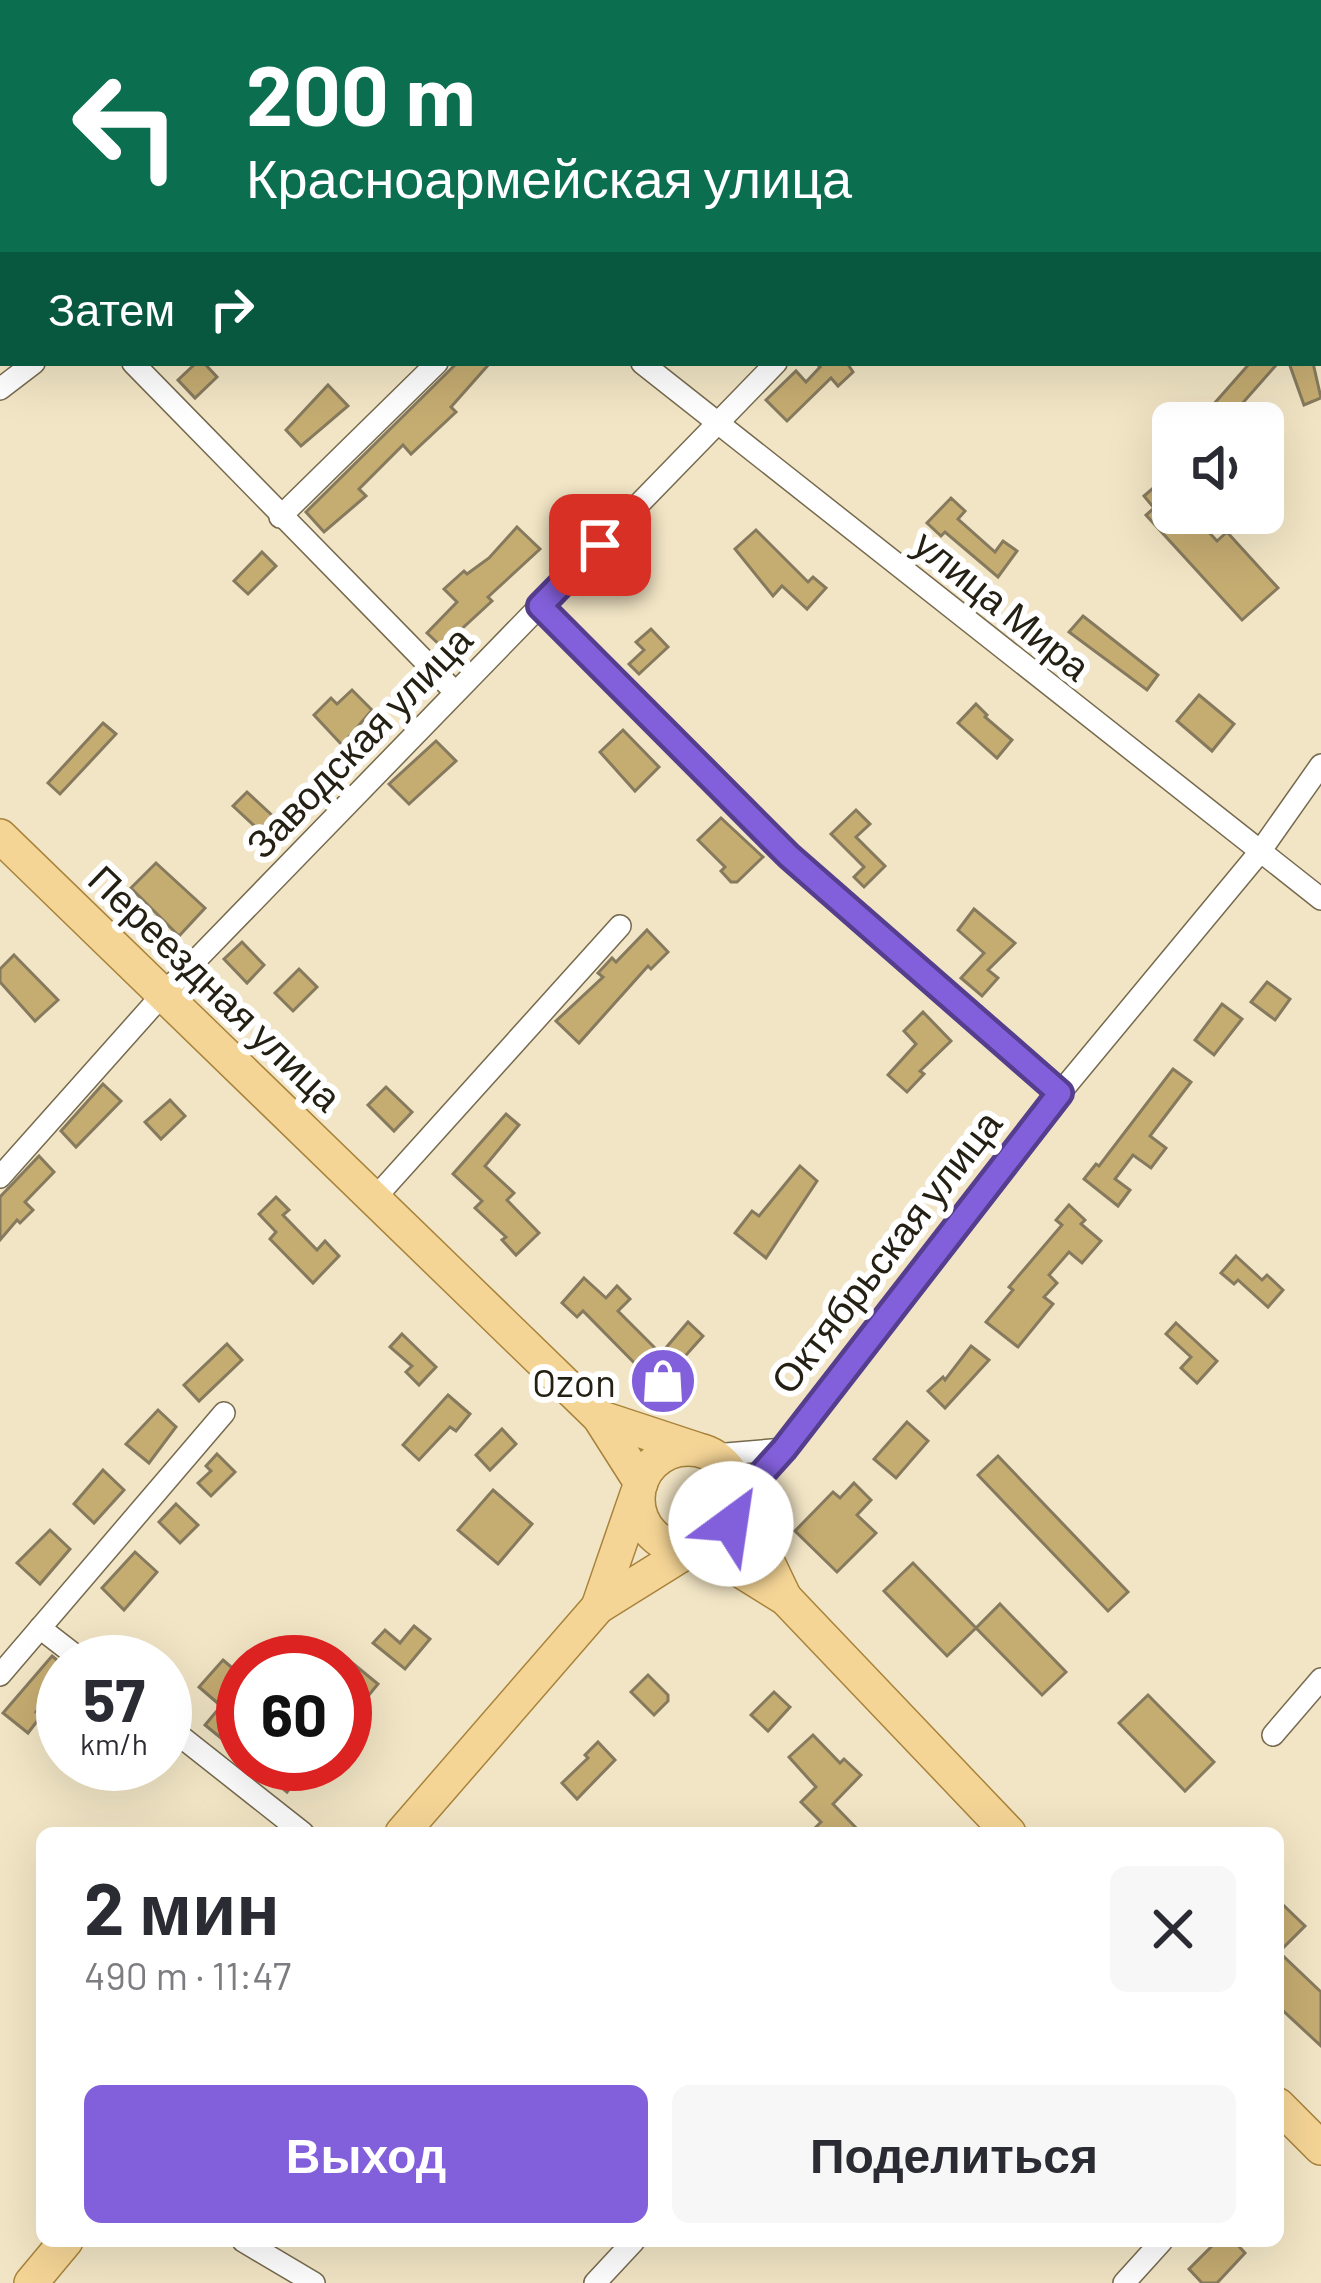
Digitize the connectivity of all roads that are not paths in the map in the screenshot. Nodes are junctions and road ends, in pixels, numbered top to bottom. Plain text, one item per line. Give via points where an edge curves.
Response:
1 (30, 366) edge
2 (136, 366) edge
3 (434, 366) edge
4 (646, 366) edge
5 (773, 366) edge
6 (0, 389) edge
7 (718, 423) junction
8 (280, 517) junction
9 (540, 606) junction
10 (454, 691) junction
11 (1321, 765) edge
12 (0, 836) edge
13 (1259, 853) junction
14 (1321, 899) edge
15 (620, 926) dead end
16 (163, 994) junction
17 (1060, 1093) junction
18 (0, 1177) edge
19 (374, 1199) junction
20 (224, 1412) dead end
21 (599, 1417) junction
22 (784, 1449) junction
23 (705, 1452) junction
24 (639, 1487) junction
25 (738, 1500) junction
26 (696, 1548) junction
27 (786, 1599) junction
28 (598, 1606) junction
29 (40, 1628) junction
30 (49, 1635) edge
31 (0, 1676) edge
32 (1321, 1679) edge
33 (1273, 1735) dead end
34 (192, 1745) edge
35 (295, 1827) edge
36 (407, 1827) edge
37 (1003, 1827) edge
38 (1284, 2116) edge
39 (1321, 2148) edge
40 (61, 2247) edge
41 (253, 2247) edge
42 (628, 2247) edge
43 (1157, 2247) edge
44 (31, 2283) edge
45 (314, 2283) edge
46 (595, 2283) edge
47 (1124, 2283) edge

1 - 6 street
2 - 8 street
3 - 8 street
4 - 7 street, улица Мира
5 - 7 street, Заводская улица
7 - 9 street, Заводская улица
7 - 13 street, улица Мира
8 - 10 street
9 - 10 street, Заводская улица
9 - 17 street via 789,856
10 - 16 street, Заводская улица
11 - 13 street, Октябрьская улица
12 - 16 main road, Переездная улица
13 - 14 street, улица Мира
13 - 17 street, Октябрьская улица
15 - 19 street
16 - 18 street, Заводская улица
16 - 19 main road, Переездная улица
17 - 22 street, Октябрьская улица
19 - 21 main road, Переездная улица
20 - 29 street
21 - 23 main road, Переездная улица
21 - 24 main road, Переездная улица
22 - 23 street, Октябрьская улица
22 - 25 street, Октябрьская улица
23 - 24 main road via 658,1457
23 - 25 main road via 727,1467
24 - 26 main road via 639,1514 651,1533 669,1546
24 - 28 main road
25 - 26 main road via 731,1524
25 - 27 main road
26 - 27 main road
26 - 28 main road
27 - 37 main road
28 - 36 main road
29 - 30 street
29 - 31 street
32 - 33 street
34 - 35 street
38 - 39 main road
40 - 44 main road
41 - 45 street
42 - 46 street
43 - 47 street

